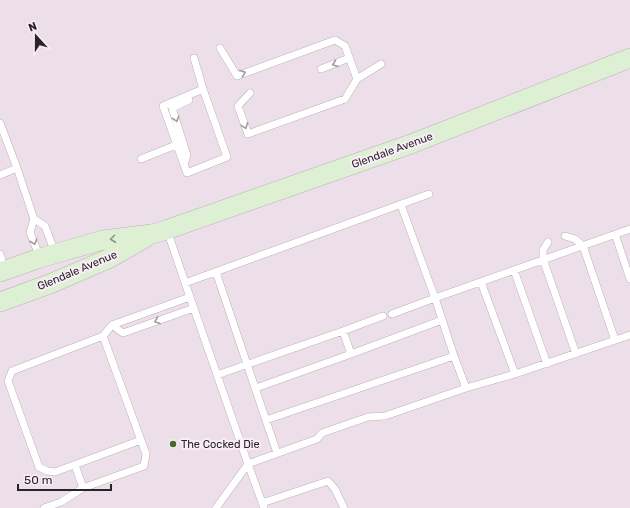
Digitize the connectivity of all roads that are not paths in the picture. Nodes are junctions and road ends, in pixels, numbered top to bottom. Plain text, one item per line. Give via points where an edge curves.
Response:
1 (220, 48) dead end
2 (194, 58) dead end
3 (349, 58) junction
4 (630, 58) edge
5 (381, 64) dead end
6 (321, 69) dead end
7 (357, 78) junction
8 (202, 89) junction
9 (193, 93) junction
10 (250, 93) dead end
11 (0, 123) edge
12 (176, 145) junction
13 (141, 159) dead end
14 (184, 165) junction
15 (17, 168) junction
16 (0, 175) edge
17 (429, 194) dead end
18 (400, 205) junction
19 (34, 219) junction
20 (630, 229) edge
21 (159, 232) junction
22 (615, 234) junction
23 (565, 236) dead end
24 (548, 242) dead end
25 (583, 246) junction
26 (47, 256) junction
27 (543, 259) junction
28 (2, 265) edge
29 (514, 270) junction
30 (216, 272) junction
31 (630, 279) edge
32 (481, 282) junction
33 (185, 283) junction
34 (190, 297) junction
35 (435, 298) junction
36 (3, 302) edge
37 (194, 308) junction
38 (392, 314) dead end
39 (383, 316) dead end
40 (442, 320) junction
41 (112, 326) junction
42 (343, 331) junction
43 (630, 335) edge
44 (103, 336) junction
45 (615, 340) junction
46 (351, 354) junction
47 (576, 354) junction
48 (454, 356) junction
49 (247, 364) junction
50 (547, 364) junction
51 (515, 374) junction
52 (217, 375) junction
53 (256, 388) junction
54 (466, 388) junction
55 (266, 420) junction
56 (141, 440) junction
57 (277, 453) junction
58 (248, 464) junction
59 (75, 465) junction
60 (83, 488) junction
61 (62, 505) edge
62 (263, 505) edge
63 (44, 508) edge
64 (216, 508) edge
65 (344, 508) edge

1 -> 3 lane via 237,76 335,40 345,46
2 - 8 lane
3 -> 6 lane
3 - 7 lane
4 - 21 main road, Glendale Avenue via 411,144
5 - 7 lane
10 -> 7 lane via 238,106 248,134 345,98
8 - 9 lane
8 - 14 lane via 227,157 187,172
9 - 12 lane via 163,106
9 -> 14 lane via 189,100 172,108 187,155
11 - 15 lane
12 - 13 lane
12 - 14 lane
15 - 16 lane
15 - 19 lane
17 - 18 lane
18 - 30 lane
18 - 35 lane
19 -> 26 lane via 30,232
19 - 26 lane via 45,226
20 - 22 lane
21 -> 26 main road, Glendale Avenue via 103,240
21 - 33 lane
21 - 36 main road, Glendale Avenue via 110,258
22 - 25 lane
22 - 31 lane
23 - 25 lane via 575,239
24 - 27 lane via 543,250
25 - 27 lane
25 - 45 lane
26 - 28 main road, Glendale Avenue
27 - 29 lane
27 - 47 lane
29 - 32 lane
29 - 50 lane
30 - 33 lane
30 - 49 lane
32 - 35 lane
32 - 51 lane
33 - 34 lane
34 - 37 lane
34 - 41 lane
35 - 38 lane
35 - 40 lane
37 -> 41 lane via 123,333
37 - 52 lane
39 - 42 lane
40 - 46 lane
40 - 48 lane
41 - 44 lane
42 - 46 lane
42 - 49 lane
43 - 45 lane
44 - 56 lane
44 - 59 lane via 12,371 8,381 39,468 55,472
45 - 47 lane
46 - 53 lane
47 - 50 lane
48 - 54 lane
48 - 55 lane
49 - 52 lane
49 - 53 lane
50 - 51 lane
51 - 54 lane
52 - 58 lane
53 - 55 lane
54 - 57 lane via 385,416 368,417 322,433 317,439
55 - 57 lane
56 - 59 lane
56 - 60 lane via 146,454 144,466
57 - 58 lane
58 - 62 lane
58 - 64 lane
59 - 60 lane
60 - 61 lane
61 - 63 lane
62 - 65 lane via 328,481

